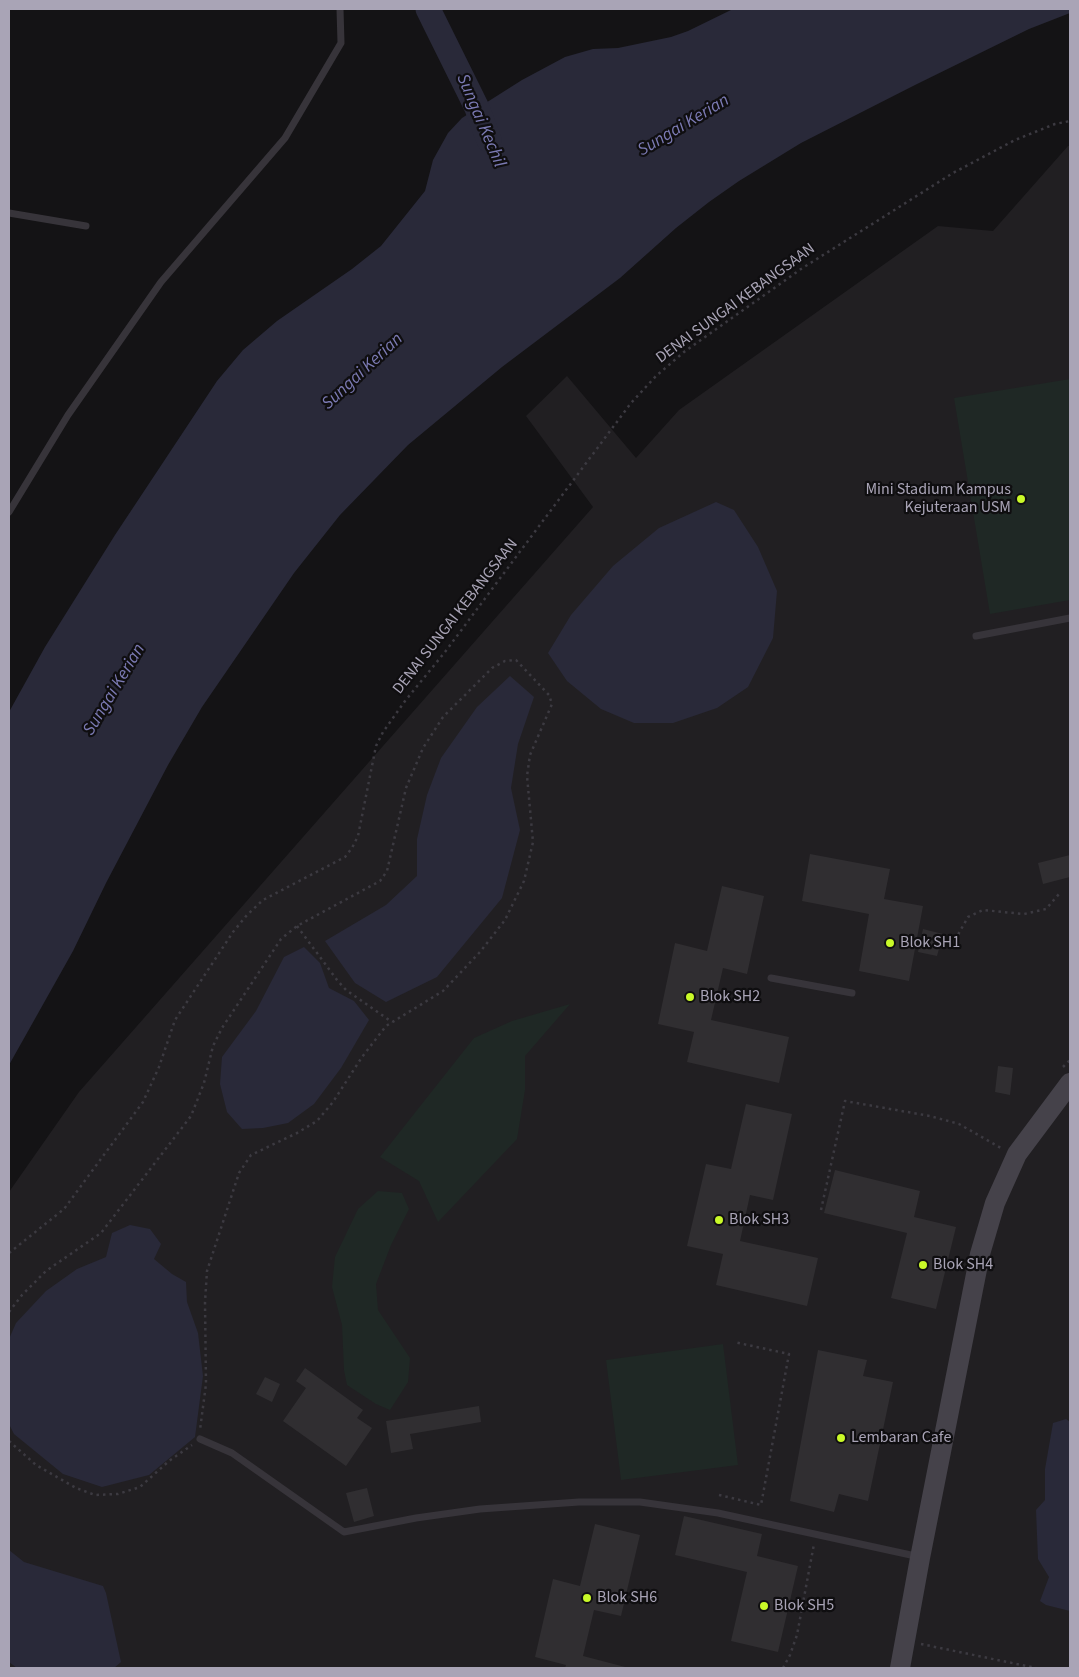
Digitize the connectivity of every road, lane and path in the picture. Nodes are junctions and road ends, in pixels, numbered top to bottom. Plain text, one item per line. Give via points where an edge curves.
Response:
1 (340, 9) edge
2 (1070, 121) edge
3 (9, 213) edge
4 (86, 226) dead end
5 (9, 512) edge
6 (1070, 618) edge
7 (976, 636) dead end
8 (1059, 894) dead end
9 (297, 926) junction
10 (955, 940) dead end
11 (771, 978) dead end
12 (852, 994) dead end
13 (392, 1022) junction
14 (1070, 1083) edge
15 (1006, 1151) dead end
16 (821, 1210) dead end
17 (9, 1253) edge
18 (9, 1312) edge
19 (734, 1342) dead end
20 (200, 1439) junction
21 (9, 1441) edge
22 (719, 1495) dead end
23 (814, 1540) dead end
24 (920, 1558) junction
25 (905, 1641) junction
26 (783, 1668) edge
27 (900, 1668) edge
28 (1036, 1668) edge

1 - 5 lane via 341,43 285,138 161,282 68,415
2 - 17 path, DENAI SUNGAI KEBANGSAAN via 1015,140 953,174 801,269 684,352 656,376 620,418 383,732 376,746 358,836 352,848 335,864 263,900 247,915 175,1020 143,1102 64,1209
3 - 4 lane
6 - 7 lane
8 - 10 path via 1046,909 1024,914 983,910 968,917
9 - 13 path via 342,985
9 - 13 path via 380,881 387,871 406,788 423,748 443,717 492,668 505,661 516,660 549,695 552,704 530,754 527,776 533,842 524,880 506,920 480,952 443,991
9 - 18 path via 281,939 222,1028 212,1046 204,1083 191,1116 101,1233 46,1271
11 - 12 lane
13 - 20 path via 368,1049 334,1102 317,1120 297,1134 251,1155 239,1173 207,1271 206,1384
14 - 24 street via 1017,1154 995,1203 980,1254
15 - 16 path via 959,1124 845,1101
19 - 22 path via 789,1354 761,1505
20 - 21 path via 140,1487 118,1494 95,1495 36,1465
20 - 24 lane via 232,1453 344,1532 480,1509 578,1502 640,1502 718,1513
23 - 26 path via 797,1635
24 - 25 street
25 - 27 street
25 - 28 path

